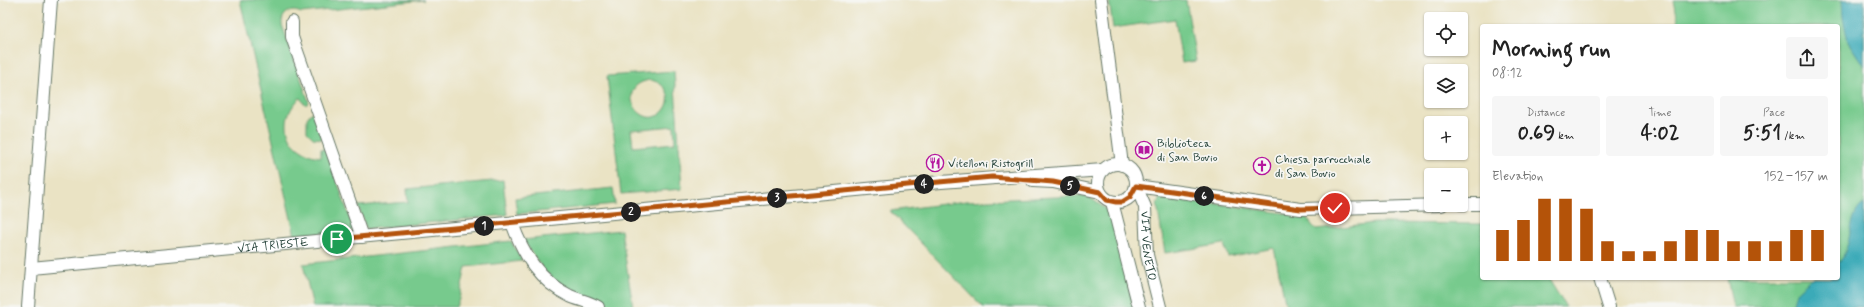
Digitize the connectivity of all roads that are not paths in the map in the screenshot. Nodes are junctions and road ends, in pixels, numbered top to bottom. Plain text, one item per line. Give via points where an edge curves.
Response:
1 (52, 0) edge
2 (1100, 0) edge
3 (292, 22) dead end
4 (1122, 165) junction
5 (1103, 170) junction
6 (992, 177) junction
7 (1136, 186) junction
8 (1100, 192) junction
9 (1112, 202) junction
10 (1468, 204) edge
11 (1480, 204) edge
12 (1424, 206) edge
13 (512, 223) junction
14 (362, 237) junction
15 (30, 268) junction
16 (1601, 280) edge
17 (28, 307) edge
18 (598, 307) edge
19 (1139, 307) edge
20 (1160, 307) edge
21 (1609, 307) edge

1 - 15 street
2 - 4 street
3 - 14 street via 292,37
4 - 5 street via 1110,165
4 - 7 street via 1134,174
5 - 6 street
5 - 8 street via 1098,180
6 - 8 street via 1053,182
6 - 13 street, VIA TRIESTE
7 - 9 street via 1128,199
7 - 12 street via 1301,209
7 - 20 street, VIA VENETO via 1146,207 1147,255
8 - 9 street via 1105,199
9 - 19 street, VIA VENETO
10 - 11 street
13 - 14 street, VIA TRIESTE
13 - 18 street via 524,254 544,278 569,296
14 - 15 street, VIA TRIESTE
15 - 17 street
16 - 21 street

